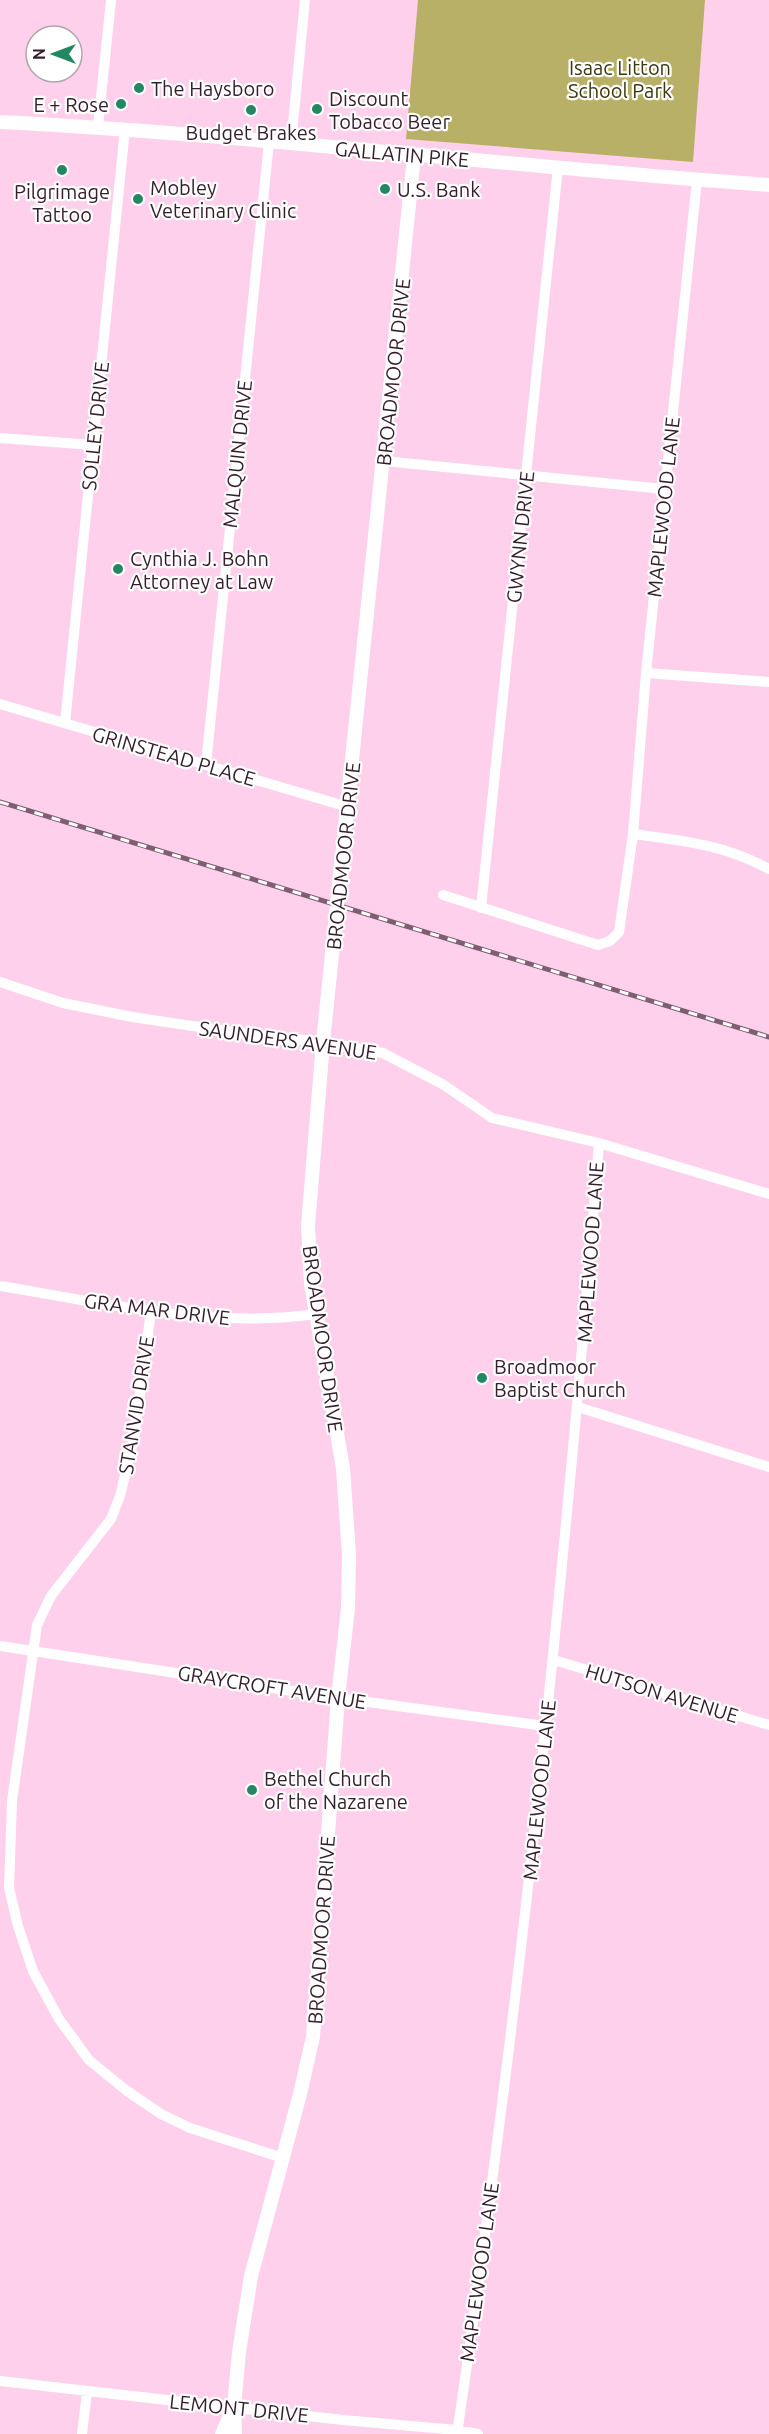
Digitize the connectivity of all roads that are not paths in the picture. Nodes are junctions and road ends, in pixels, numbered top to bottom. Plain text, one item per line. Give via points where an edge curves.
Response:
1 (111, 0) edge
2 (305, 0) edge
3 (0, 122) edge
4 (98, 126) junction
5 (125, 129) junction
6 (269, 142) junction
7 (291, 144) junction
8 (414, 156) junction
9 (558, 167) junction
10 (697, 180) junction
11 (769, 185) edge
12 (0, 438) edge
13 (93, 445) junction
14 (384, 461) junction
15 (526, 475) junction
16 (664, 489) junction
17 (646, 673) junction
18 (769, 682) edge
19 (0, 704) edge
20 (65, 723) junction
21 (206, 765) junction
22 (348, 807) junction
23 (633, 834) junction
24 (769, 869) edge
25 (443, 895) dead end
26 (481, 908) junction
27 (0, 982) edge
28 (323, 1042) junction
29 (599, 1143) junction
30 (769, 1194) edge
31 (0, 1286) edge
32 (152, 1311) junction
33 (316, 1314) junction
34 (578, 1407) junction
35 (769, 1467) edge
36 (0, 1646) edge
37 (32, 1651) junction
38 (554, 1660) junction
39 (338, 1698) junction
40 (769, 1725) edge
41 (545, 1726) junction
42 (283, 2158) junction
43 (0, 2381) edge
44 (87, 2392) junction
45 (234, 2408) junction
46 (457, 2432) edge
47 (82, 2434) edge
48 (222, 2434) edge
49 (235, 2434) edge
50 (478, 2434) edge

1 - 4 street
2 - 7 street
3 - 4 main road, GALLATIN PIKE
4 - 5 main road, GALLATIN PIKE
5 - 6 main road, GALLATIN PIKE
5 - 13 street, SOLLEY DRIVE
6 - 7 main road, GALLATIN PIKE
6 - 21 street, MALQUIN DRIVE
7 - 8 main road, GALLATIN PIKE
8 - 9 main road, GALLATIN PIKE
8 - 14 main road, BROADMOOR DRIVE
9 - 10 main road, GALLATIN PIKE
9 - 15 street, GWYNN DRIVE
10 - 11 main road, GALLATIN PIKE
10 - 16 street, MAPLEWOOD LANE
12 - 13 street
13 - 20 street, SOLLEY DRIVE
14 - 15 street
14 - 22 main road, BROADMOOR DRIVE
15 - 16 street
15 - 26 street, GWYNN DRIVE
16 - 17 street, MAPLEWOOD LANE
17 - 18 street
17 - 23 street, MAPLEWOOD LANE
19 - 20 street, GRINSTEAD PLACE
20 - 21 street, GRINSTEAD PLACE
21 - 22 street, GRINSTEAD PLACE
22 - 28 main road, BROADMOOR DRIVE
23 - 24 street via 706,844
23 - 26 street, MAPLEWOOD LANE via 623,917 619,932 610,941 598,945
25 - 26 street, MAPLEWOOD LANE
27 - 28 street, SAUNDERS AVENUE via 63,1003 132,1017
28 - 29 street, SAUNDERS AVENUE via 382,1053 444,1085 492,1118
28 - 33 main road, BROADMOOR DRIVE via 308,1226
29 - 30 street, SAUNDERS AVENUE
29 - 34 street, MAPLEWOOD LANE
31 - 32 street, GRA MAR DRIVE
32 - 33 street, GRA MAR DRIVE via 234,1320
32 - 37 street, STANVID DRIVE via 134,1438 120,1496 111,1519 51,1596 37,1626
33 - 39 main road, BROADMOOR DRIVE via 347,1508 348,1608
34 - 35 street
34 - 38 street, MAPLEWOOD LANE
36 - 37 street, GRAYCROFT AVENUE
37 - 39 street, GRAYCROFT AVENUE
37 - 42 street, STANVID DRIVE via 12,1801 9,1888 33,1971 59,2019 83,2052 127,2091 189,2128
38 - 40 street, HUTSON AVENUE
38 - 41 street, MAPLEWOOD LANE
39 - 41 street, GRAYCROFT AVENUE
39 - 42 main road, BROADMOOR DRIVE via 313,2037
41 - 46 street, MAPLEWOOD LANE via 514,2020
42 - 45 main road, BROADMOOR DRIVE via 251,2276 238,2352
43 - 44 street, LEMONT DRIVE
44 - 45 street, LEMONT DRIVE
44 - 47 street
45 - 46 street, LEMONT DRIVE
45 - 48 main road, BROADMOOR DRIVE
45 - 49 main road, BROADMOOR DRIVE
46 - 50 street, LEMONT DRIVE

